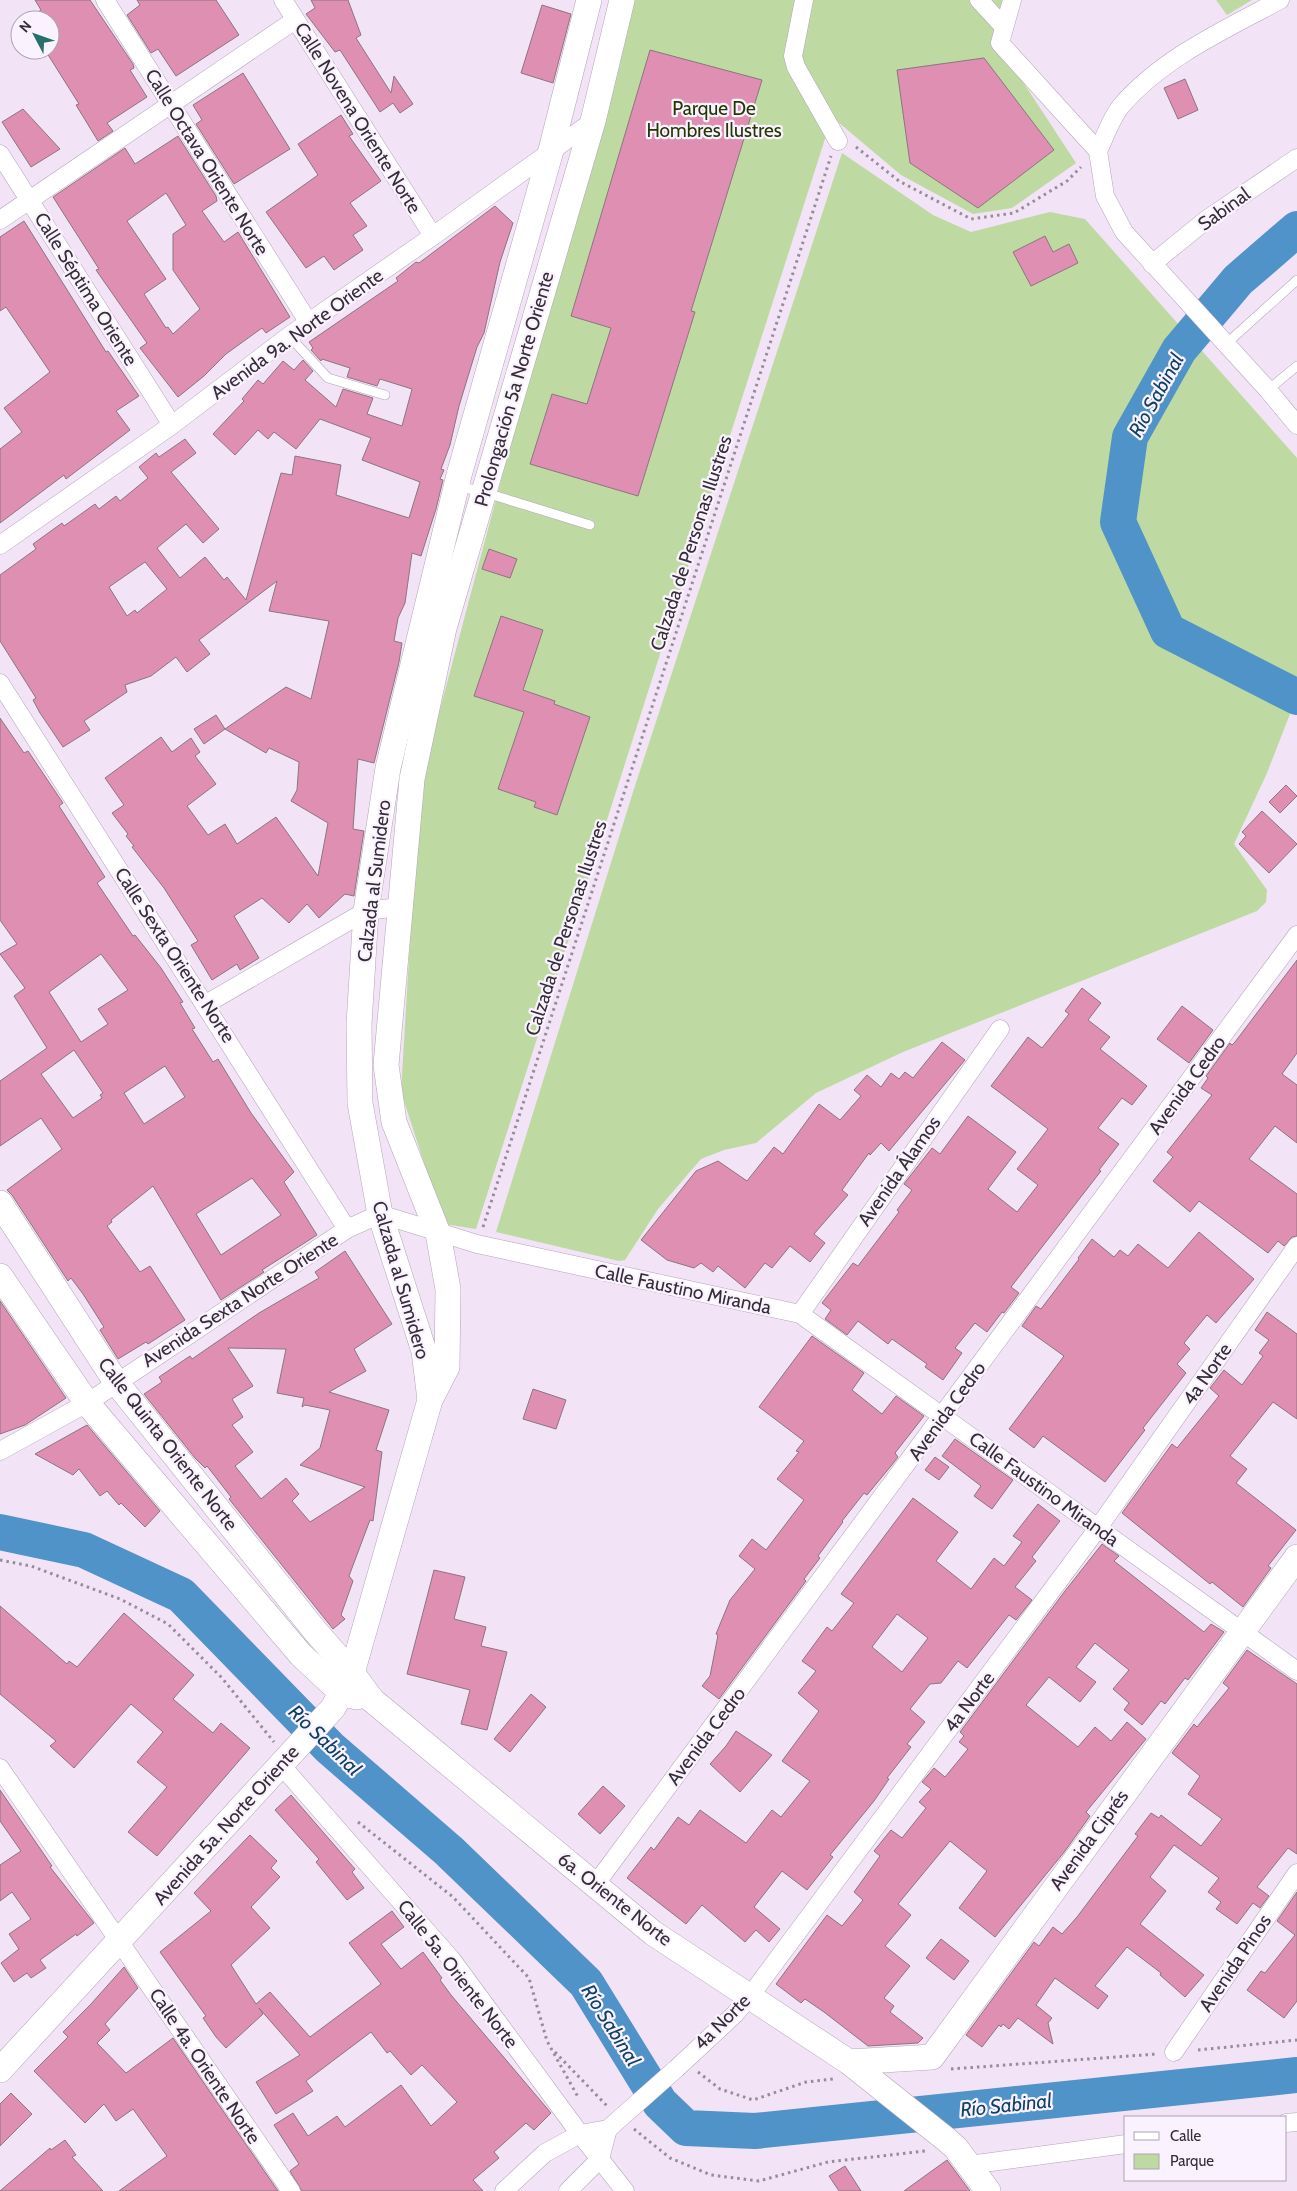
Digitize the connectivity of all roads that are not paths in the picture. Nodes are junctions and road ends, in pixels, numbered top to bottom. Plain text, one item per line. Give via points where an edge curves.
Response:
1 (105, 0) edge
2 (283, 0) edge
3 (589, 0) edge
4 (622, 0) edge
5 (804, 0) edge
6 (979, 0) edge
7 (1012, 0) edge
8 (1280, 0) edge
9 (295, 20) junction
10 (1004, 27) junction
11 (170, 104) junction
12 (593, 121) junction
13 (838, 141) road end
14 (1098, 151) junction
15 (0, 154) edge
16 (550, 154) junction
17 (1297, 158) edge
18 (30, 200) junction
19 (0, 220) edge
20 (433, 236) junction
21 (1157, 268) junction
22 (1297, 280) edge
23 (308, 323) junction
24 (288, 336) junction
25 (1226, 344) junction
26 (1297, 366) edge
27 (1268, 390) junction
28 (385, 395) dead end
29 (172, 425) junction
30 (1297, 425) edge
31 (457, 486) junction
32 (483, 492) junction
33 (590, 525) dead end
34 (0, 546) edge
35 (0, 683) edge
36 (388, 768) joint
37 (412, 779) joint
38 (399, 908) junction
39 (366, 911) junction
40 (1297, 935) edge
41 (206, 1004) junction
42 (1000, 1028) dead end
43 (0, 1203) edge
44 (380, 1214) junction
45 (348, 1229) junction
46 (438, 1233) junction
47 (1297, 1246) edge
48 (0, 1276) edge
49 (800, 1314) junction
50 (116, 1382) junction
51 (430, 1400) junction
52 (87, 1403) junction
53 (943, 1416) junction
54 (0, 1451) edge
55 (1098, 1528) junction
56 (1297, 1557) edge
57 (1240, 1632) junction
58 (1297, 1671) edge
59 (343, 1692) junction
60 (286, 1759) junction
61 (0, 1768) edge
62 (1297, 1873) edge
63 (595, 1885) junction
64 (120, 1941) junction
65 (750, 1996) junction
66 (1174, 2052) road end
67 (0, 2070) edge
68 (862, 2073) junction
69 (618, 2120) junction
70 (578, 2131) junction
71 (1124, 2144) edge
72 (957, 2151) junction
73 (600, 2159) junction
74 (291, 2191) edge
75 (504, 2191) edge
76 (568, 2191) edge
77 (625, 2191) edge
78 (988, 2191) edge

1 - 11 street, Calle Octava Oriente Norte
2 - 9 street, Calle Novena Oriente Norte
3 - 16 main road, Prolongación 5a Norte Oriente
4 - 12 main road, Prolongación 5a Norte Oriente
5 - 13 street via 793,56
6 - 10 street
7 - 10 street
8 - 14 street via 1162,68 1120,107
9 - 11 street
9 - 20 street, Calle Novena Oriente Norte
10 - 14 street via 1000,43
11 - 18 street
11 - 23 street, Calle Octava Oriente Norte
12 - 16 street, Avenida 9a. Norte Oriente
12 - 32 main road, Prolongación 5a Norte Oriente
14 - 21 street via 1105,196 1124,232
15 - 18 street, Calle Séptima Oriente
16 - 20 street, Avenida 9a. Norte Oriente
16 - 31 main road, Prolongación 5a Norte Oriente
17 - 21 street, Sabinal via 1206,220
18 - 19 street
18 - 29 street, Calle Séptima Oriente
20 - 23 street, Avenida 9a. Norte Oriente
21 - 25 street
22 - 25 lane
23 - 24 street, Avenida 9a. Norte Oriente
24 - 28 lane via 328,378
24 - 29 street, Avenida 9a. Norte Oriente
25 - 27 street
26 - 27 lane
27 - 30 street
29 - 34 street, Avenida 9a. Norte Oriente
31 - 32 lane
31 - 36 main road, Prolongación 5a Norte Oriente
32 - 33 lane
32 - 37 main road, Prolongación 5a Norte Oriente via 444,628
35 - 41 street, Calle Sexta Oriente Norte
36 - 39 main road, Calzada al Sumidero
37 - 38 main road, Calzada al Sumidero
38 - 39 street
38 - 46 main road, Calzada al Sumidero via 386,1065 394,1122
39 - 41 street
39 - 44 main road, Calzada al Sumidero via 359,1024 360,1103
40 - 53 street, Avenida Cedro
41 - 45 street, Calle Sexta Oriente Norte
42 - 49 street, Avenida Álamos
43 - 50 main road, Calle Quinta Oriente Norte
44 - 45 street, Avenida Sexta Norte Oriente
44 - 46 street, Calle Faustino Miranda
44 - 51 main road, Calzada al Sumidero via 424,1351
45 - 50 street, Avenida Sexta Norte Oriente
46 - 49 street, Calle Faustino Miranda
46 - 51 main road, Calzada al Sumidero via 448,1289 447,1367
47 - 55 street, 4a Norte
48 - 52 main road, Calle Quinta Oriente Norte
49 - 53 street, Calle Faustino Miranda
50 - 52 street, Avenida Sexta Norte Oriente
50 - 59 main road, Calle Quinta Oriente Norte via 316,1632
51 - 59 main road, Avenida 5a. Norte Oriente
52 - 54 street, Avenida Sexta Norte Oriente
52 - 59 main road, Calle Quinta Oriente Norte via 301,1655
53 - 55 street, Calle Faustino Miranda
53 - 63 street, Avenida Cedro
55 - 57 street, Calle Faustino Miranda
55 - 65 street, 4a Norte
56 - 57 main road, Avenida Ciprés
57 - 58 street, Calle Faustino Miranda
57 - 68 main road, Avenida Ciprés via 932,2057
59 - 60 main road, Avenida 5a. Norte Oriente
59 - 63 main road, 6a. Oriente Norte via 372,1700
60 - 64 main road, Avenida 5a. Norte Oriente
60 - 70 street, Calle 5a. Oriente Norte via 452,1960
61 - 64 street, Calle 4a. Oriente Norte
62 - 66 street, Avenida Pinos
63 - 65 main road, 6a. Oriente Norte via 654,1933
64 - 67 main road, Avenida 5a. Norte Oriente
64 - 74 street, Calle 4a. Oriente Norte
65 - 68 main road, 6a. Oriente Norte
65 - 69 street, 4a Norte
68 - 72 main road, 6a. Oriente Norte
69 - 70 street
69 - 73 street
70 - 73 street, Calle 5a. Oriente Norte
70 - 75 street via 545,2153
71 - 72 street
72 - 78 main road, 6a. Oriente Norte
73 - 76 street
73 - 77 street, Calle 5a. Oriente Norte

